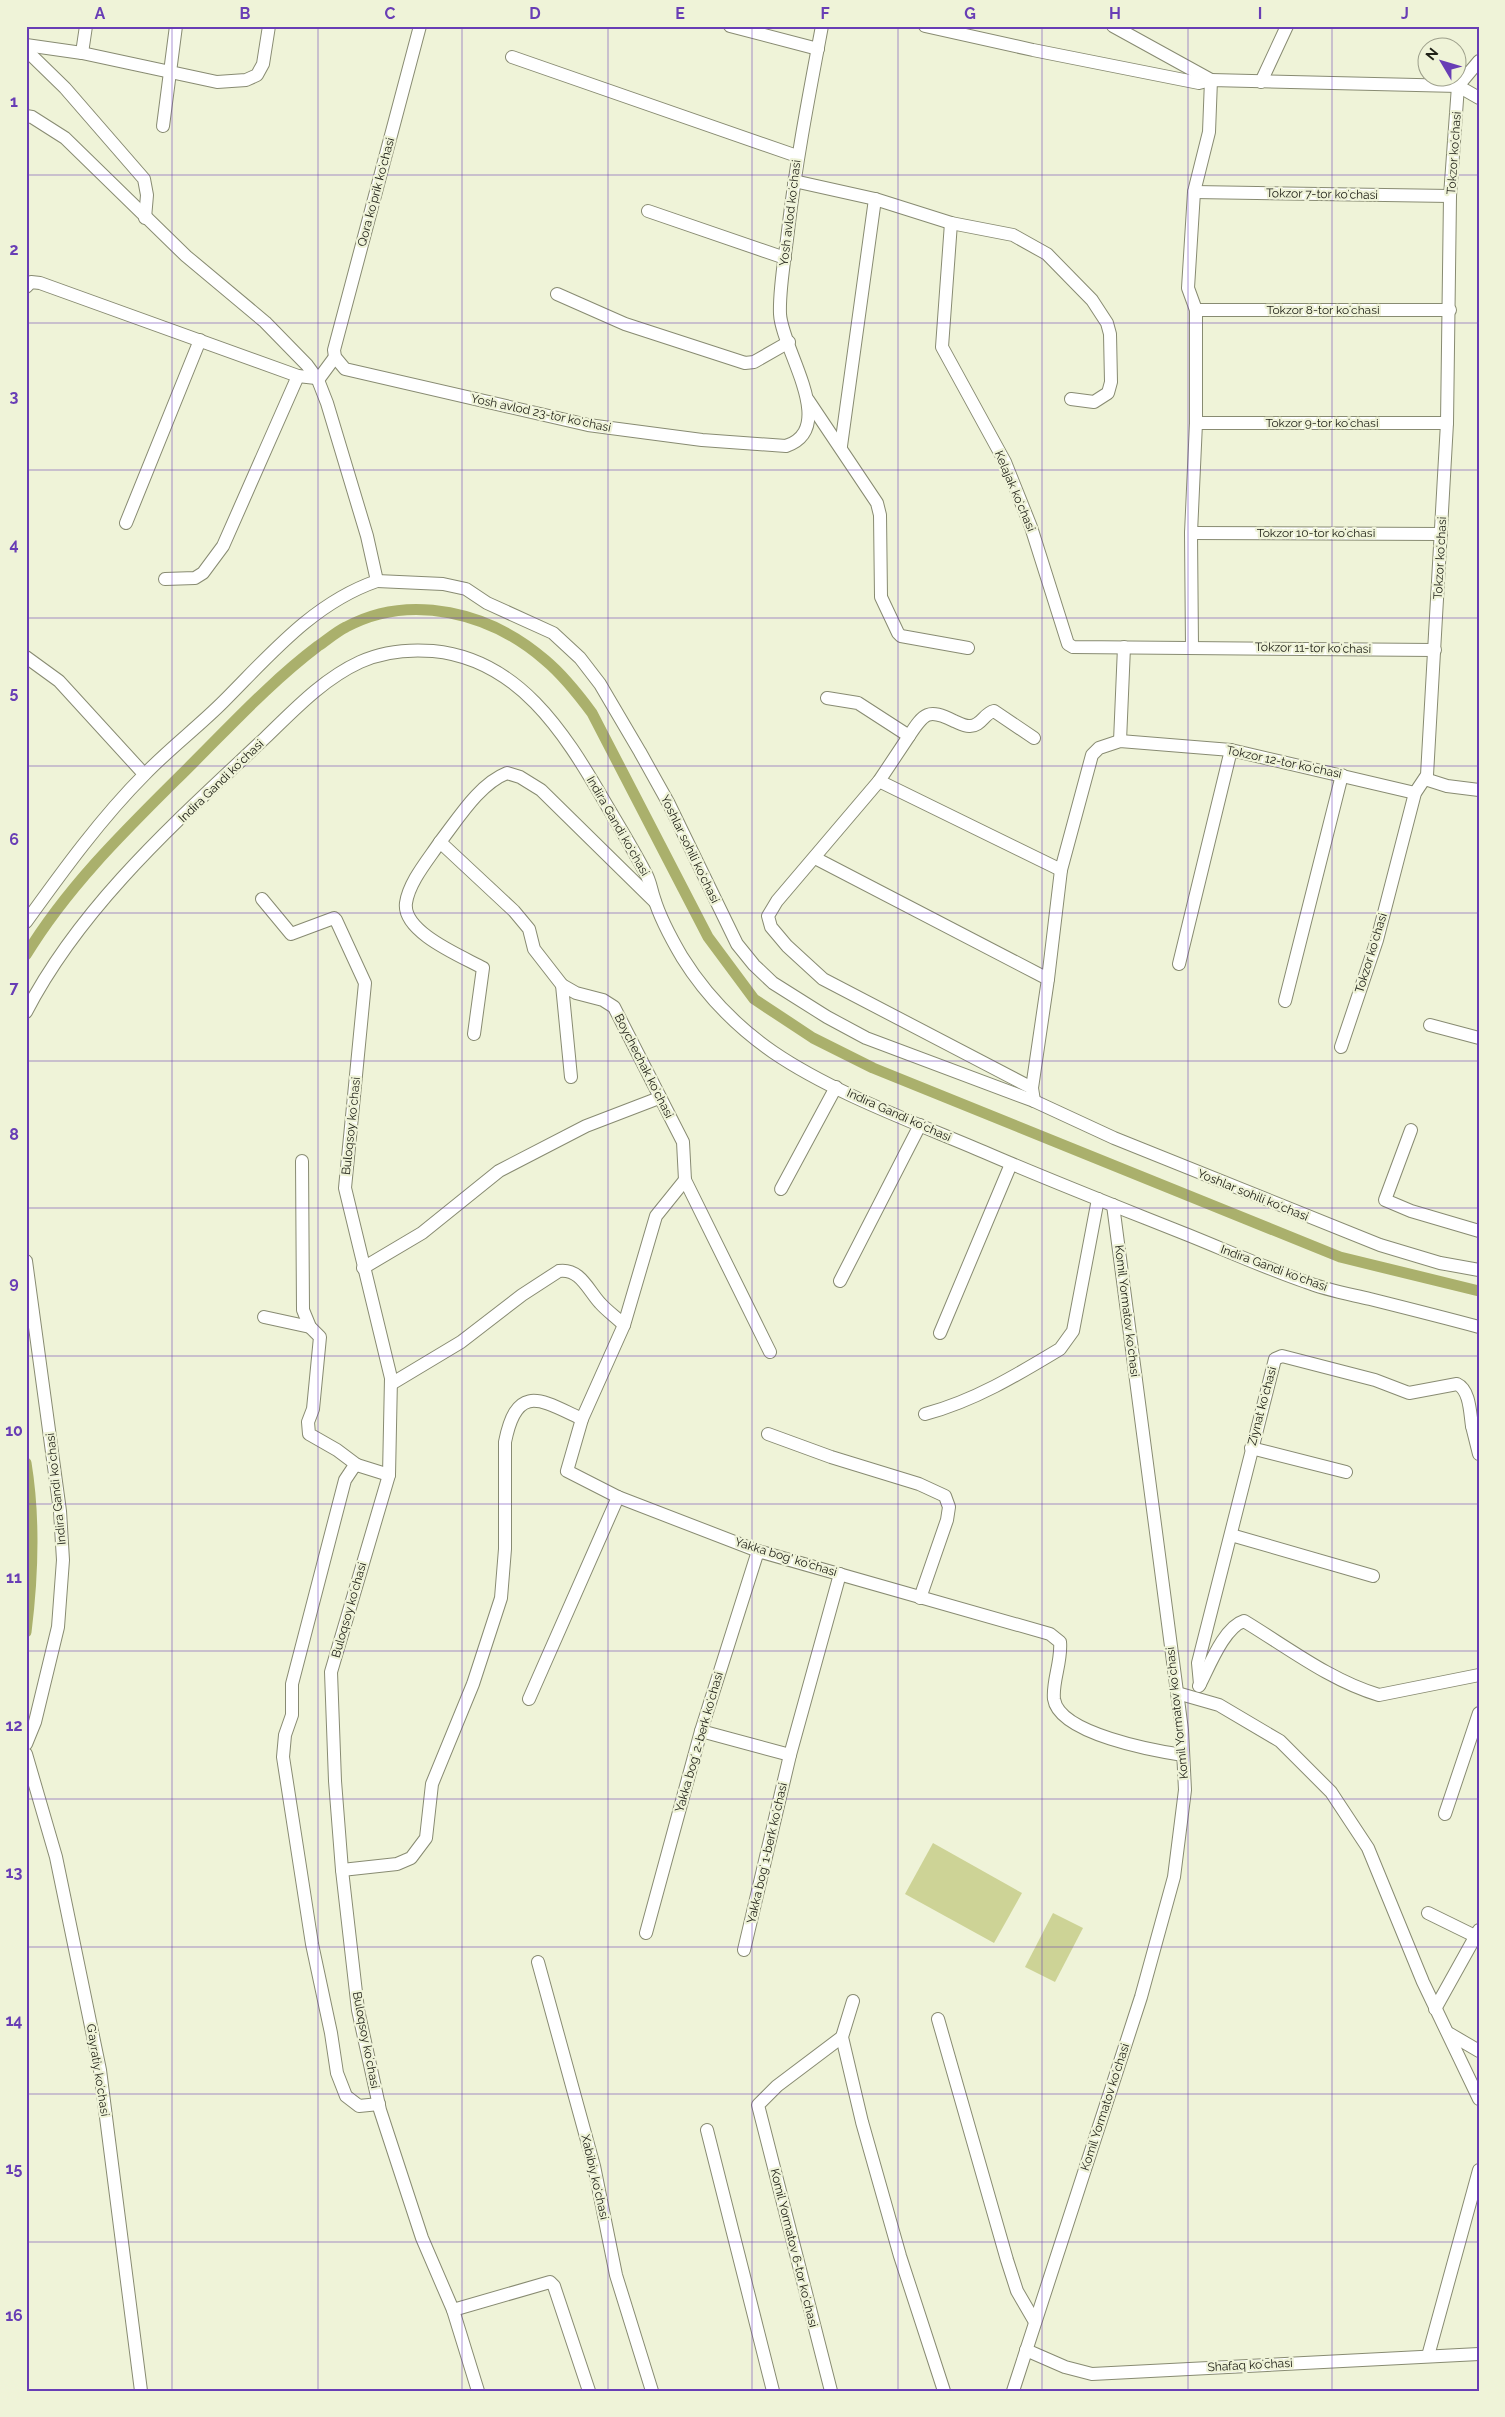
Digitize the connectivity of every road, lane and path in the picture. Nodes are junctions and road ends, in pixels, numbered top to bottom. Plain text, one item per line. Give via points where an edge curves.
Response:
1 (86, 26) edge
2 (176, 26) edge
3 (270, 26) edge
4 (420, 26) edge
5 (730, 26) edge
6 (822, 26) edge
7 (925, 26) edge
8 (1113, 26) edge
9 (1287, 26) edge
10 (26, 45) edge
11 (818, 49) junction
12 (26, 50) edge
13 (82, 54) junction
14 (512, 57) dead end
15 (1479, 61) edge
16 (170, 72) junction
17 (1468, 74) edge
18 (1211, 80) junction
19 (1261, 82) junction
20 (1418, 85) edge
21 (1458, 88) edge
22 (1462, 88) edge
23 (1479, 98) edge
24 (26, 116) edge
25 (162, 126) dead end
26 (797, 156) junction
27 (794, 181) junction
28 (1194, 192) junction
29 (1450, 196) junction
30 (876, 199) junction
31 (648, 212) dead end
32 (145, 218) junction
33 (951, 223) junction
34 (785, 258) junction
35 (28, 283) edge
36 (557, 294) dead end
37 (1196, 310) junction
38 (1450, 310) junction
39 (200, 340) junction
40 (789, 342) junction
41 (325, 370) junction
42 (298, 376) junction
43 (806, 398) junction
44 (1071, 399) dead end
45 (1196, 423) junction
46 (1447, 423) junction
47 (841, 446) junction
48 (126, 524) dead end
49 (1192, 533) junction
50 (1441, 534) junction
51 (165, 580) dead end
52 (377, 581) junction
53 (1124, 647) junction
54 (1192, 647) junction
55 (968, 648) dead end
56 (1435, 650) junction
57 (26, 657) edge
58 (827, 698) dead end
59 (908, 736) junction
60 (1034, 738) dead end
61 (1120, 741) junction
62 (1231, 750) junction
63 (144, 774) junction
64 (1342, 774) junction
65 (1425, 779) junction
66 (879, 781) junction
67 (1479, 790) edge
68 (1415, 793) junction
69 (440, 842) junction
70 (815, 858) junction
71 (1061, 870) junction
72 (262, 899) dead end
73 (654, 902) junction
74 (26, 922) edge
75 (1179, 964) dead end
76 (1048, 979) junction
77 (562, 985) junction
78 (1285, 1001) dead end
79 (26, 1012) edge
80 (1430, 1025) dead end
81 (474, 1034) dead end
82 (1479, 1038) edge
83 (1341, 1047) dead end
84 (571, 1077) dead end
85 (836, 1087) junction
86 (1033, 1094) junction
87 (659, 1098) junction
88 (920, 1125) junction
89 (1411, 1130) dead end
90 (302, 1161) dead end
91 (1011, 1164) junction
92 (685, 1180) junction
93 (781, 1189) dead end
94 (1098, 1199) junction
95 (1114, 1205) junction
96 (1479, 1231) edge
97 (26, 1261) edge
98 (364, 1268) junction
99 (1479, 1270) edge
100 (840, 1281) dead end
101 (264, 1317) dead end
102 (624, 1325) junction
103 (310, 1327) junction
104 (1479, 1327) edge
105 (940, 1333) dead end
106 (770, 1352) dead end
107 (391, 1384) junction
108 (925, 1414) dead end
109 (582, 1419) junction
110 (1475, 1425) edge
111 (768, 1434) dead end
112 (1251, 1448) junction
113 (1479, 1454) edge
114 (357, 1465) junction
115 (1346, 1472) dead end
116 (389, 1475) junction
117 (618, 1497) junction
118 (1231, 1535) junction
119 (758, 1551) junction
120 (840, 1574) junction
121 (1373, 1576) dead end
122 (920, 1598) junction
123 (1479, 1675) edge
124 (1200, 1684) junction
125 (1177, 1693) junction
126 (1193, 1698) junction
127 (529, 1699) dead end
128 (1479, 1713) edge
129 (701, 1731) junction
130 (1474, 1742) edge
131 (26, 1744) edge
132 (26, 1754) edge
133 (790, 1755) junction
134 (1184, 1755) junction
135 (1445, 1814) dead end
136 (342, 1870) junction
137 (1428, 1913) dead end
138 (646, 1933) dead end
139 (1478, 1934) edge
140 (744, 1950) dead end
141 (538, 1962) dead end
142 (852, 2001) dead end
143 (1435, 2009) junction
144 (938, 2019) dead end
145 (1450, 2034) junction
146 (842, 2037) junction
147 (1479, 2051) edge
148 (1479, 2098) edge
149 (379, 2104) junction
150 (707, 2130) dead end
151 (1479, 2170) edge
152 (453, 2310) junction
153 (1035, 2322) junction
154 (1026, 2350) junction
155 (1479, 2354) edge
156 (1428, 2356) junction
157 (141, 2391) edge
158 (478, 2391) edge
159 (589, 2391) edge
160 (652, 2391) edge
161 (773, 2391) edge
162 (831, 2391) edge
163 (944, 2391) edge
164 (1013, 2391) edge

1 - 13 street
2 - 16 street
3 - 16 street via 263,64 257,75 246,80 217,82
4 - 41 street, Qora koʻprik koʻchasi via 334,350
5 - 11 street
6 - 11 street, Yosh avlod koʻchasi
7 - 18 street via 1199,83
8 - 18 street
9 - 19 street
10 - 13 street
11 - 26 street, Yosh avlod koʻchasi
12 - 32 street via 65,88 144,178 147,195
13 - 16 street
14 - 26 street
15 - 17 street
16 - 25 street
18 - 19 street
18 - 28 street via 1209,132
19 - 20 street
21 - 29 street, Tokzor koʻchasi
22 - 23 street
24 - 32 street via 65,138
26 - 27 street, Yosh avlod koʻchasi
27 - 30 street
27 - 34 street, Yosh avlod koʻchasi
28 - 29 street, Tokzor 7-tor koʻchasi
28 - 37 street via 1188,288
29 - 38 street, Tokzor koʻchasi
30 - 33 street
30 - 47 street
31 - 34 street
32 - 41 street via 265,322 307,365
33 - 44 street via 1013,235 1032,244 1056,263 1102,312 1110,334 1111,382 1108,393 1094,402
33 - 53 street, Kelajak koʻchasi via 944,350 1005,462 1031,527 1068,644 1073,647
34 - 40 street, Yosh avlod koʻchasi via 780,316
35 - 39 street via 40,283
36 - 40 street via 625,324 732,361 754,362
37 - 38 street, Tokzor 8-tor koʻchasi
37 - 45 street
38 - 46 street, Tokzor koʻchasi
39 - 42 street
39 - 48 street
40 - 43 street, Yosh avlod koʻchasi
41 - 42 street
41 - 43 street, Yosh avlod 23-tor koʻchasi via 345,369 588,425 747,445 786,446 796,443 805,434 809,421
41 - 52 street
42 - 51 street via 223,546 203,573 195,578
43 - 47 street
45 - 46 street, Tokzor 9-tor koʻchasi
45 - 49 street
46 - 50 street, Tokzor koʻchasi
47 - 55 street via 877,503 881,597 898,633
49 - 50 street, Tokzor 10-tor koʻchasi
49 - 54 street
50 - 56 street, Tokzor koʻchasi
52 - 63 street via 330,602 308,619
52 - 86 street, Yoshlar sohili koʻchasi via 444,584 466,589 487,603 553,633 580,658 600,684 669,804 737,944 774,983 866,1038
53 - 54 street, Kelajak koʻchasi
53 - 61 street
54 - 56 street, Tokzor 11-tor koʻchasi
56 - 65 street, Tokzor koʻchasi
57 - 63 street via 59,680
58 - 59 street via 858,703
59 - 60 street, Yoshlar sohili koʻchasi via 920,719 931,713 970,726 994,711
59 - 66 street, Yoshlar sohili koʻchasi
61 - 62 street, Tokzor 12-tor koʻchasi
61 - 71 street via 1099,748 1092,755
62 - 64 street, Tokzor 12-tor koʻchasi
62 - 75 street
63 - 74 street via 68,864
64 - 68 street, Tokzor 12-tor koʻchasi
64 - 78 street
65 - 67 street
65 - 68 street, Tokzor koʻchasi
66 - 70 street, Yoshlar sohili koʻchasi
66 - 71 street
68 - 83 street, Tokzor koʻchasi via 1377,940
69 - 73 street via 496,777 507,773 541,790
69 - 77 street, Boychechak koʻchasi via 514,911 529,929 534,949
69 - 81 street via 409,893 407,914 420,933 482,968
70 - 76 street
70 - 86 street, Yoshlar sohili koʻchasi via 768,916 771,927 787,946 823,979
71 - 76 street
72 - 98 street, Buloqsoy koʻchasi via 291,934 334,918 365,983 344,1188
73 - 79 street, Indira Gandi koʻchasi via 648,877 578,755 554,722 523,690 506,677 464,658 443,652 394,651 356,664 311,695 153,846 72,938
73 - 85 street, Indira Gandi koʻchasi via 681,955 725,1011 771,1051
76 - 86 street
77 - 84 street
77 - 87 street, Boychechak koʻchasi via 614,1007
80 - 82 street
85 - 88 street, Indira Gandi koʻchasi
85 - 93 street
86 - 99 street, Yoshlar sohili koʻchasi via 1123,1142 1380,1245 1440,1264
87 - 92 street, Boychechak koʻchasi via 683,1142
87 - 98 street via 586,1126 499,1171 422,1233
88 - 91 street, Indira Gandi koʻchasi
88 - 100 street
89 - 96 street via 1385,1200
90 - 103 street via 302,1296 303,1310
91 - 94 street, Indira Gandi koʻchasi
91 - 105 street
92 - 102 street, Yakka bog' ko'chasi via 656,1216
92 - 106 street, Boychechak koʻchasi
94 - 95 street, Indira Gandi koʻchasi
94 - 108 street via 1073,1331 1067,1342 1005,1382 952,1407
95 - 104 street, Indira Gandi koʻchasi via 1310,1284
95 - 125 street, Komil Yormatov koʻchasi
97 - 131 street, Indira Gandi koʻchasi via 60,1510 63,1560 58,1627 35,1722
98 - 107 street, Buloqsoy koʻchasi
101 - 103 street
102 - 107 street via 577,1275 559,1271 461,1342
102 - 109 street, Yakka bog' ko'chasi
103 - 114 street via 320,1337 309,1434
107 - 116 street, Buloqsoy koʻchasi
109 - 117 street, Yakka bog' ko'chasi via 567,1471
109 - 136 street via 542,1400 532,1400 515,1413 505,1442 505,1549 501,1598 473,1684 432,1784 426,1838 412,1858 397,1864
110 - 112 street, Ziynat koʻchasi via 1463,1387 1457,1384 1409,1394 1375,1380 1282,1356 1275,1359 1270,1372
110 - 113 street, Ziynat koʻchasi
111 - 122 street via 919,1484 945,1496 949,1507 946,1520
112 - 115 street
112 - 118 street, Ziynat koʻchasi
114 - 116 street
114 - 149 street via 345,1480 292,1684 292,1715 283,1757 312,1944 337,2073 346,2096 359,2106
116 - 136 street, Buloqsoy koʻchasi via 331,1672
117 - 119 street, Yakka bog' ko'chasi
117 - 127 street
118 - 121 street
118 - 124 street, Ziynat koʻchasi via 1198,1664
119 - 120 street, Yakka bog' ko'chasi
119 - 129 street, Yakka bogʻ 2-berk koʻchasi
120 - 122 street, Yakka bog' ko'chasi
120 - 133 street, Yakka bogʻ 1-berk koʻchasi
122 - 134 street, Yakka bog' ko'chasi via 1055,1637 1061,1650 1054,1700 1064,1715 1073,1723 1126,1745
123 - 124 street, Ziynat koʻchasi via 1379,1695 1330,1673 1244,1621 1236,1624 1225,1638
124 - 126 street, Ziynat koʻchasi
125 - 126 street
125 - 134 street, Komil Yormatov koʻchasi
126 - 143 street via 1220,1705 1280,1740 1331,1792 1368,1848
128 - 130 street
129 - 133 street
129 - 138 street, Yakka bogʻ 2-berk koʻchasi
130 - 135 street
132 - 157 street, Gʻayratiy koʻchasi via 56,1857 100,2070
133 - 140 street, Yakka bogʻ 1-berk koʻchasi
134 - 153 street, Komil Yormatov koʻchasi via 1185,1790 1174,1877 1141,1997
136 - 149 street, Buloqsoy koʻchasi via 358,2010
137 - 139 street
139 - 143 street
141 - 160 street, Xabibiy koʻchasi via 594,2166 616,2275
142 - 146 street
143 - 145 street
144 - 153 street via 1007,2260 1021,2298
145 - 147 street
145 - 148 street
146 - 162 street, Komil Yormatov 6-tor koʻchasi via 777,2086 758,2105
146 - 163 street via 900,2256
149 - 152 street, Buloqsoy koʻchasi via 422,2238
150 - 161 street
151 - 156 street
152 - 158 street, Buloqsoy koʻchasi
152 - 159 street via 550,2282
153 - 154 street, Komil Yormatov koʻchasi
154 - 156 street, Shafaq koʻchasi via 1065,2367 1092,2374
154 - 164 street, Komil Yormatov koʻchasi
155 - 156 street, Shafaq koʻchasi

